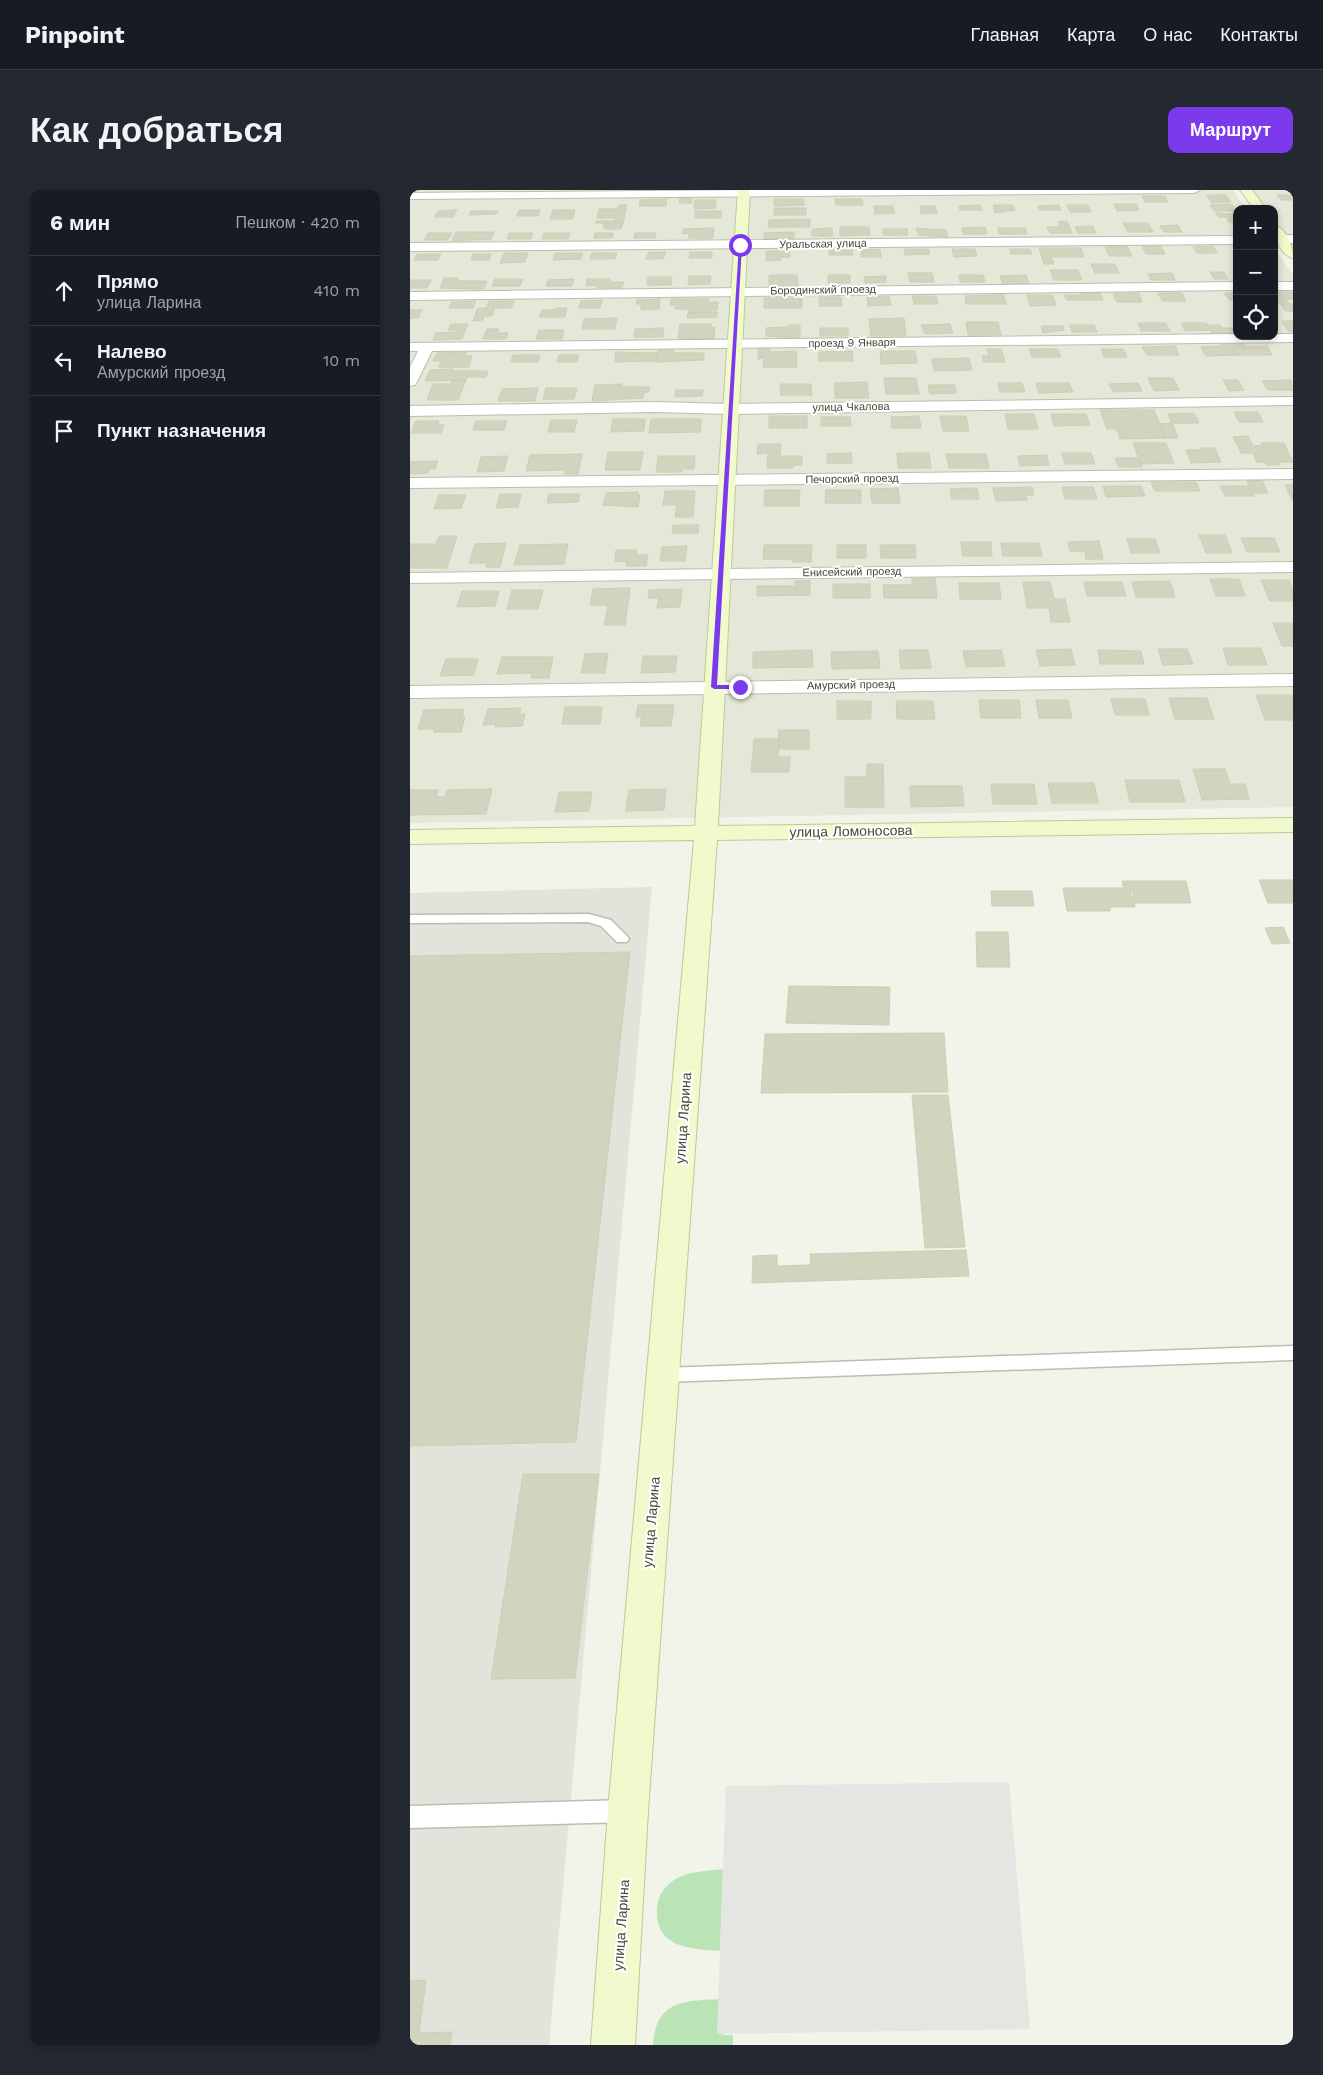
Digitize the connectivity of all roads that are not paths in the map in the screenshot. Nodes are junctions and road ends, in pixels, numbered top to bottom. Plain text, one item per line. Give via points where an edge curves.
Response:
1 (1194, 190) edge
2 (1246, 190) edge
3 (743, 192) edge
4 (410, 196) edge
5 (1257, 205) edge
6 (1283, 239) edge
7 (1233, 240) edge
8 (740, 245) junction
9 (410, 247) edge
10 (1293, 254) edge
11 (1233, 286) edge
12 (1278, 286) edge
13 (1293, 286) edge
14 (738, 292) junction
15 (410, 296) edge
16 (1293, 338) edge
17 (734, 345) junction
18 (410, 347) edge
19 (427, 347) junction
20 (410, 382) edge
21 (1293, 401) edge
22 (731, 409) junction
23 (410, 411) edge
24 (1293, 474) edge
25 (726, 480) junction
26 (410, 483) edge
27 (1293, 566) edge
28 (721, 574) junction
29 (410, 578) edge
30 (1293, 680) edge
31 (714, 687) junction
32 (410, 692) edge
33 (1293, 825) edge
34 (706, 833) junction
35 (410, 837) edge
36 (410, 919) edge
37 (622, 939) dead end
38 (1293, 1353) edge
39 (663, 1376) junction
40 (628, 1811) junction
41 (410, 1816) edge
42 (613, 2045) edge

1 - 3 street
2 - 5 street
3 - 4 street
3 - 8 street, улица Ларина
6 - 10 street
7 - 8 street, Уральская улица
8 - 9 street, Уральская улица
8 - 14 street, улица Ларина
11 - 14 street, Бородинский проезд
12 - 13 street
14 - 15 street, Бородинский проезд
14 - 17 street, улица Ларина
16 - 17 street, проезд 9 Января
17 - 19 street, проезд 9 Января
17 - 22 street, улица Ларина
18 - 19 street, проезд 9 Января
19 - 20 street
21 - 22 street, улица Чкалова
22 - 23 street, улица Чкалова
22 - 25 street, улица Ларина
24 - 25 street, Печорский проезд
25 - 26 street, Печорский проезд
25 - 28 street, улица Ларина
27 - 28 street, Енисейский проезд
28 - 29 street, Енисейский проезд
28 - 31 street, улица Ларина
30 - 31 street, Амурский проезд
31 - 32 street, Амурский проезд
31 - 34 street, улица Ларина
33 - 34 street, улица Ломоносова
34 - 35 street, улица Ломоносова
34 - 39 street, улица Ларина
36 - 37 lane via 590,918 606,923
38 - 39 lane
39 - 40 street, улица Ларина
40 - 41 lane
40 - 42 street, улица Ларина

